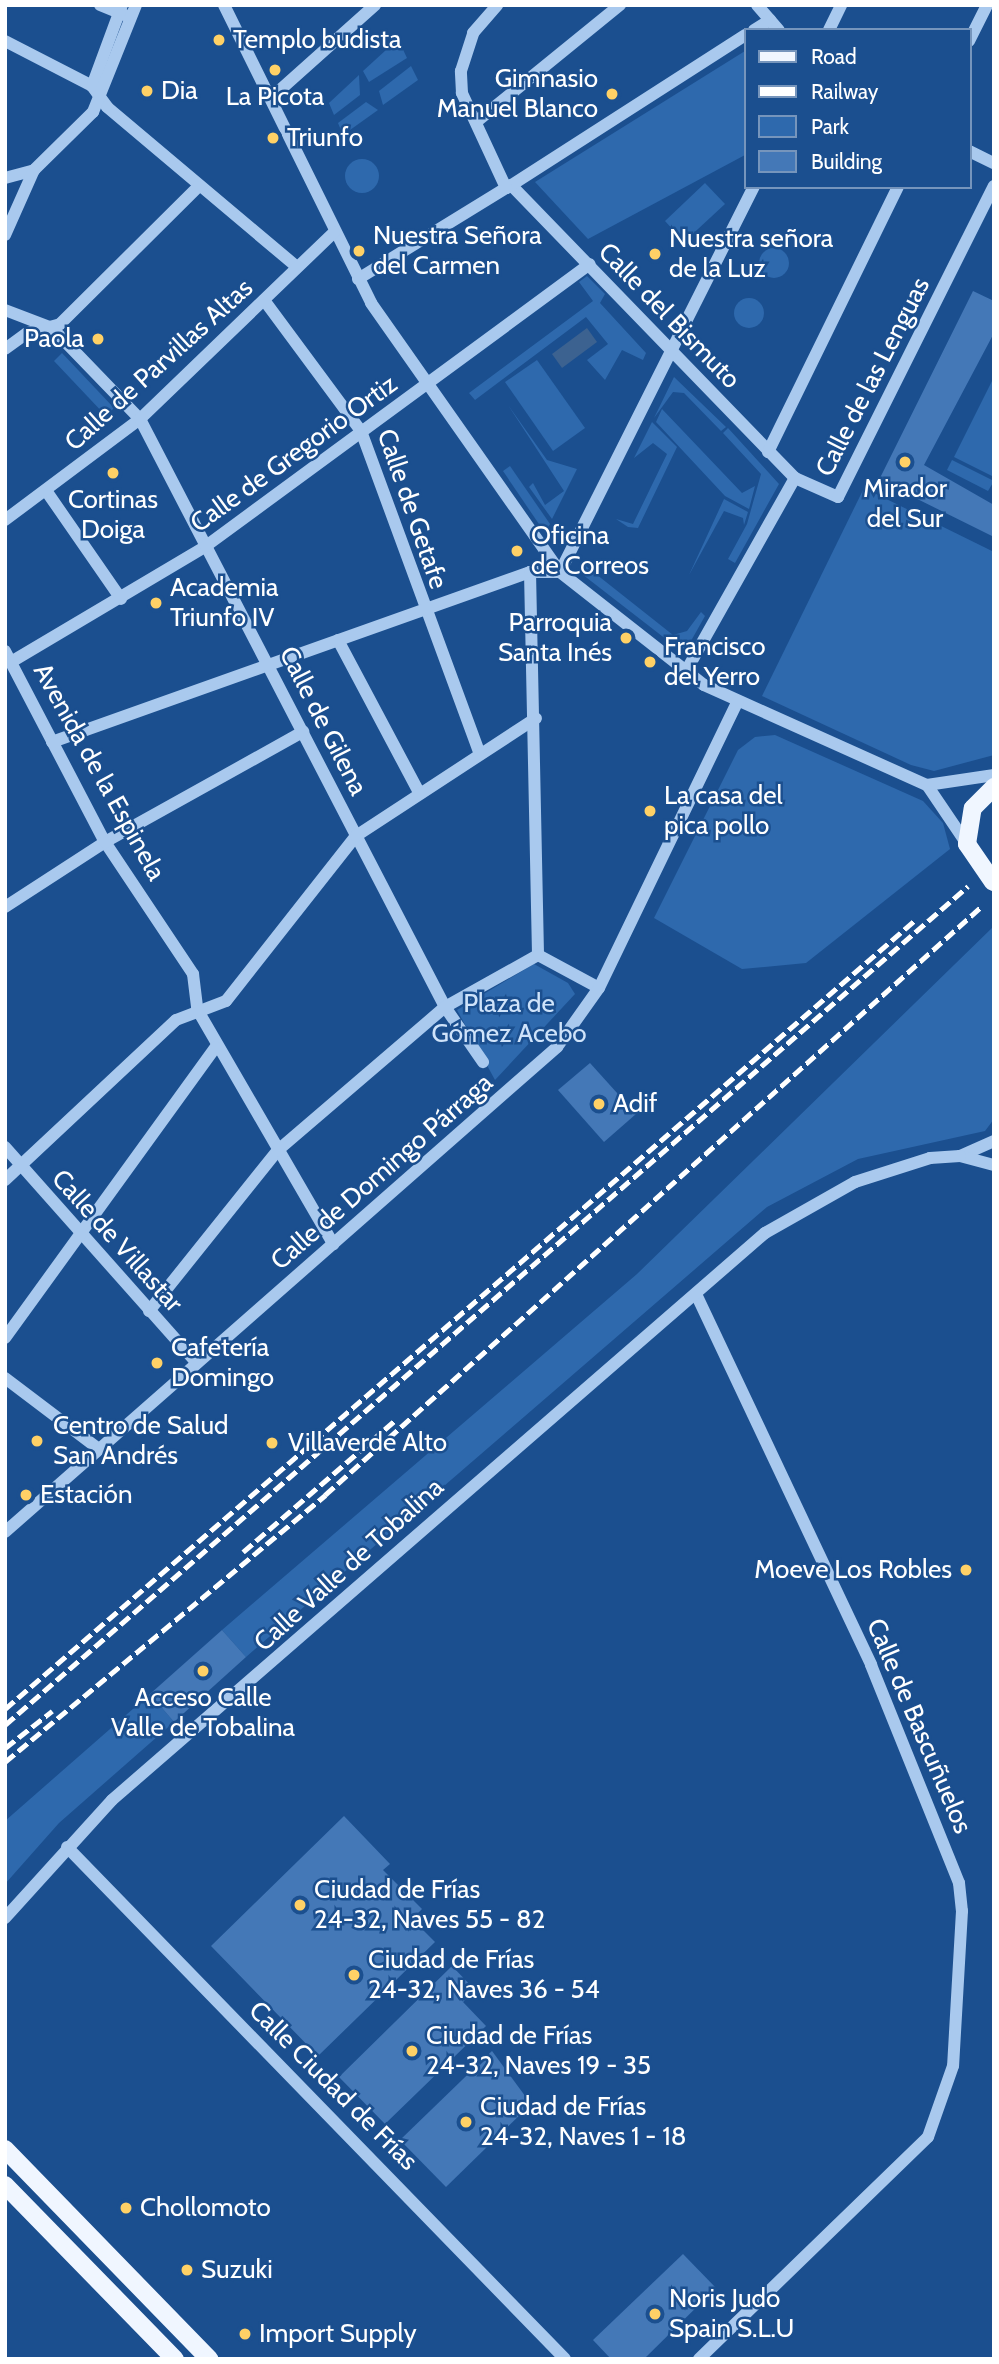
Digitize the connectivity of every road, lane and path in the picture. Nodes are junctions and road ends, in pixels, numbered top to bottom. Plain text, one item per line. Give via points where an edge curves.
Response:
1 (100, 5) edge
2 (224, 5) edge
3 (375, 5) edge
4 (497, 5) edge
5 (620, 5) edge
6 (757, 5) edge
7 (841, 5) edge
8 (987, 5) edge
9 (120, 10) edge
10 (135, 11) edge
11 (774, 25) edge
12 (830, 28) edge
13 (744, 37) edge
14 (971, 37) edge
15 (5, 41) edge
16 (92, 86) junction
17 (271, 98) junction
18 (100, 100) junction
19 (476, 122) junction
20 (971, 152) edge
21 (994, 163) edge
22 (34, 170) junction
23 (5, 178) edge
24 (509, 186) junction
25 (994, 186) edge
26 (198, 187) junction
27 (753, 189) edge
28 (897, 189) edge
29 (334, 232) junction
30 (5, 235) edge
31 (590, 264) junction
32 (297, 267) junction
33 (358, 279) junction
34 (264, 300) junction
35 (5, 310) edge
36 (52, 328) junction
37 (5, 349) edge
38 (674, 352) junction
39 (427, 386) junction
40 (140, 419) junction
41 (361, 431) junction
42 (768, 452) junction
43 (795, 478) junction
44 (47, 492) junction
45 (5, 520) edge
46 (206, 546) junction
47 (530, 572) junction
48 (560, 572) junction
49 (121, 599) junction
50 (423, 609) junction
51 (338, 640) junction
52 (8, 657) edge
53 (268, 666) junction
54 (685, 673) junction
55 (738, 701) junction
56 (536, 718) junction
57 (303, 732) junction
58 (52, 742) junction
59 (480, 754) junction
60 (994, 775) edge
61 (927, 785) junction
62 (994, 787) edge
63 (420, 794) junction
64 (356, 836) junction
65 (105, 842) junction
66 (967, 844) junction
67 (994, 882) edge
68 (5, 907) edge
69 (538, 955) junction
70 (598, 988) junction
71 (445, 1007) junction
72 (197, 1009) junction
73 (216, 1047) junction
74 (483, 1062) dead end
75 (994, 1141) edge
76 (5, 1147) edge
77 (277, 1151) junction
78 (960, 1156) junction
79 (994, 1166) edge
80 (19, 1167) junction
81 (5, 1180) edge
82 (80, 1235) junction
83 (333, 1244) junction
84 (696, 1294) junction
85 (149, 1311) junction
86 (5, 1338) edge
87 (197, 1363) junction
88 (5, 1378) edge
89 (99, 1449) junction
90 (5, 1532) edge
91 (67, 1847) junction
92 (5, 1918) edge
93 (5, 2149) edge
94 (5, 2185) edge
95 (175, 2359) edge
96 (209, 2359) edge
97 (565, 2359) edge
98 (699, 2359) edge

1 - 9 street
2 - 17 street
3 - 17 street
4 - 19 street, Calle del Bismuto via 464,48 462,93
5 - 19 street
6 - 11 street
7 - 12 street
8 - 14 street
9 - 10 street
9 - 16 street
10 - 18 street
13 - 24 street
15 - 16 street
16 - 18 street
17 - 29 street
18 - 22 street
18 - 26 street
19 - 24 street, Calle del Bismuto
20 - 21 street
22 - 23 street
22 - 30 street
24 - 31 street, Calle del Bismuto
24 - 33 street
25 - 43 street, Calle de las Lenguas via 838,497
26 - 32 street
26 - 36 street
27 - 38 street
28 - 42 street
29 - 32 street, Calle de Parvillas Altas
29 - 33 street
31 - 38 street, Calle del Bismuto
31 - 39 street, Calle de Gregorio Ortiz
32 - 34 street, Calle de Parvillas Altas
33 - 39 street
34 - 40 street, Calle de Parvillas Altas
34 - 41 street, Calle de Getafe
35 - 36 street
36 - 37 street via 27,333
36 - 40 street, Calle de Gilena
38 - 42 street, Calle del Bismuto
38 - 48 street
39 - 41 street, Calle de Gregorio Ortiz
39 - 48 street
40 - 44 street, Calle de Parvillas Altas
40 - 46 street, Calle de Gilena
41 - 46 street, Calle de Gregorio Ortiz
41 - 50 street, Calle de Getafe
42 - 43 street, Calle del Bismuto
43 - 54 street, Calle de las Lenguas
44 - 45 street, Calle de Parvillas Altas
44 - 49 street
46 - 49 street, Calle de Gregorio Ortiz
46 - 53 street, Calle de Gilena
47 - 48 street
47 - 50 street
47 - 56 street
48 - 54 street
49 - 52 street, Calle de Gregorio Ortiz
50 - 51 street
50 - 59 street, Calle de Getafe
51 - 53 street
51 - 63 street
52 - 58 street, Avenida de la Espinela
53 - 57 street, Calle de Gilena
53 - 58 street
54 - 55 street
55 - 61 street
55 - 70 street, Calle de Domingo Párraga
56 - 59 street
56 - 69 street
57 - 64 street, Calle de Gilena
57 - 65 street
58 - 65 street, Avenida de la Espinela
59 - 63 street
60 - 61 street
61 - 66 street
62 - 66 main road via 974,808
63 - 64 street
64 - 71 street, Calle de Gilena
64 - 72 street via 226,1001
65 - 68 street
65 - 72 street, Avenida de la Espinela via 193,974
66 - 67 main road, bridge
69 - 70 street
69 - 71 street
70 - 83 street, Calle de Domingo Párraga via 557,1047
71 - 74 street, Calle de Gilena
71 - 77 street
72 - 73 street, Avenida de la Espinela
72 - 80 street via 176,1020
73 - 77 street, Avenida de la Espinela
73 - 82 street
75 - 78 street, Calle Valle de Tobalina
76 - 80 street, Calle de Villastar
77 - 83 street, Avenida de la Espinela
77 - 85 street
78 - 79 street, Calle Valle de Tobalina
78 - 84 street, Calle Valle de Tobalina via 906,1165 807,1204
80 - 81 street
80 - 82 street, Calle de Villastar
82 - 85 street, Calle de Villastar
82 - 86 street
83 - 87 street, Calle de Domingo Párraga
84 - 91 street, Calle Valle de Tobalina via 112,1800
84 - 98 street, Calle de Bascuñuelos via 871,1665 959,1883 961,1911 953,2066 928,2137
85 - 87 street, Calle de Villastar
87 - 89 street, Calle de Domingo Párraga
88 - 89 street
89 - 90 street, Calle de Domingo Párraga
91 - 92 street, Calle Valle de Tobalina
91 - 97 street, Calle Ciudad de Frías
93 - 96 main road
94 - 95 main road

